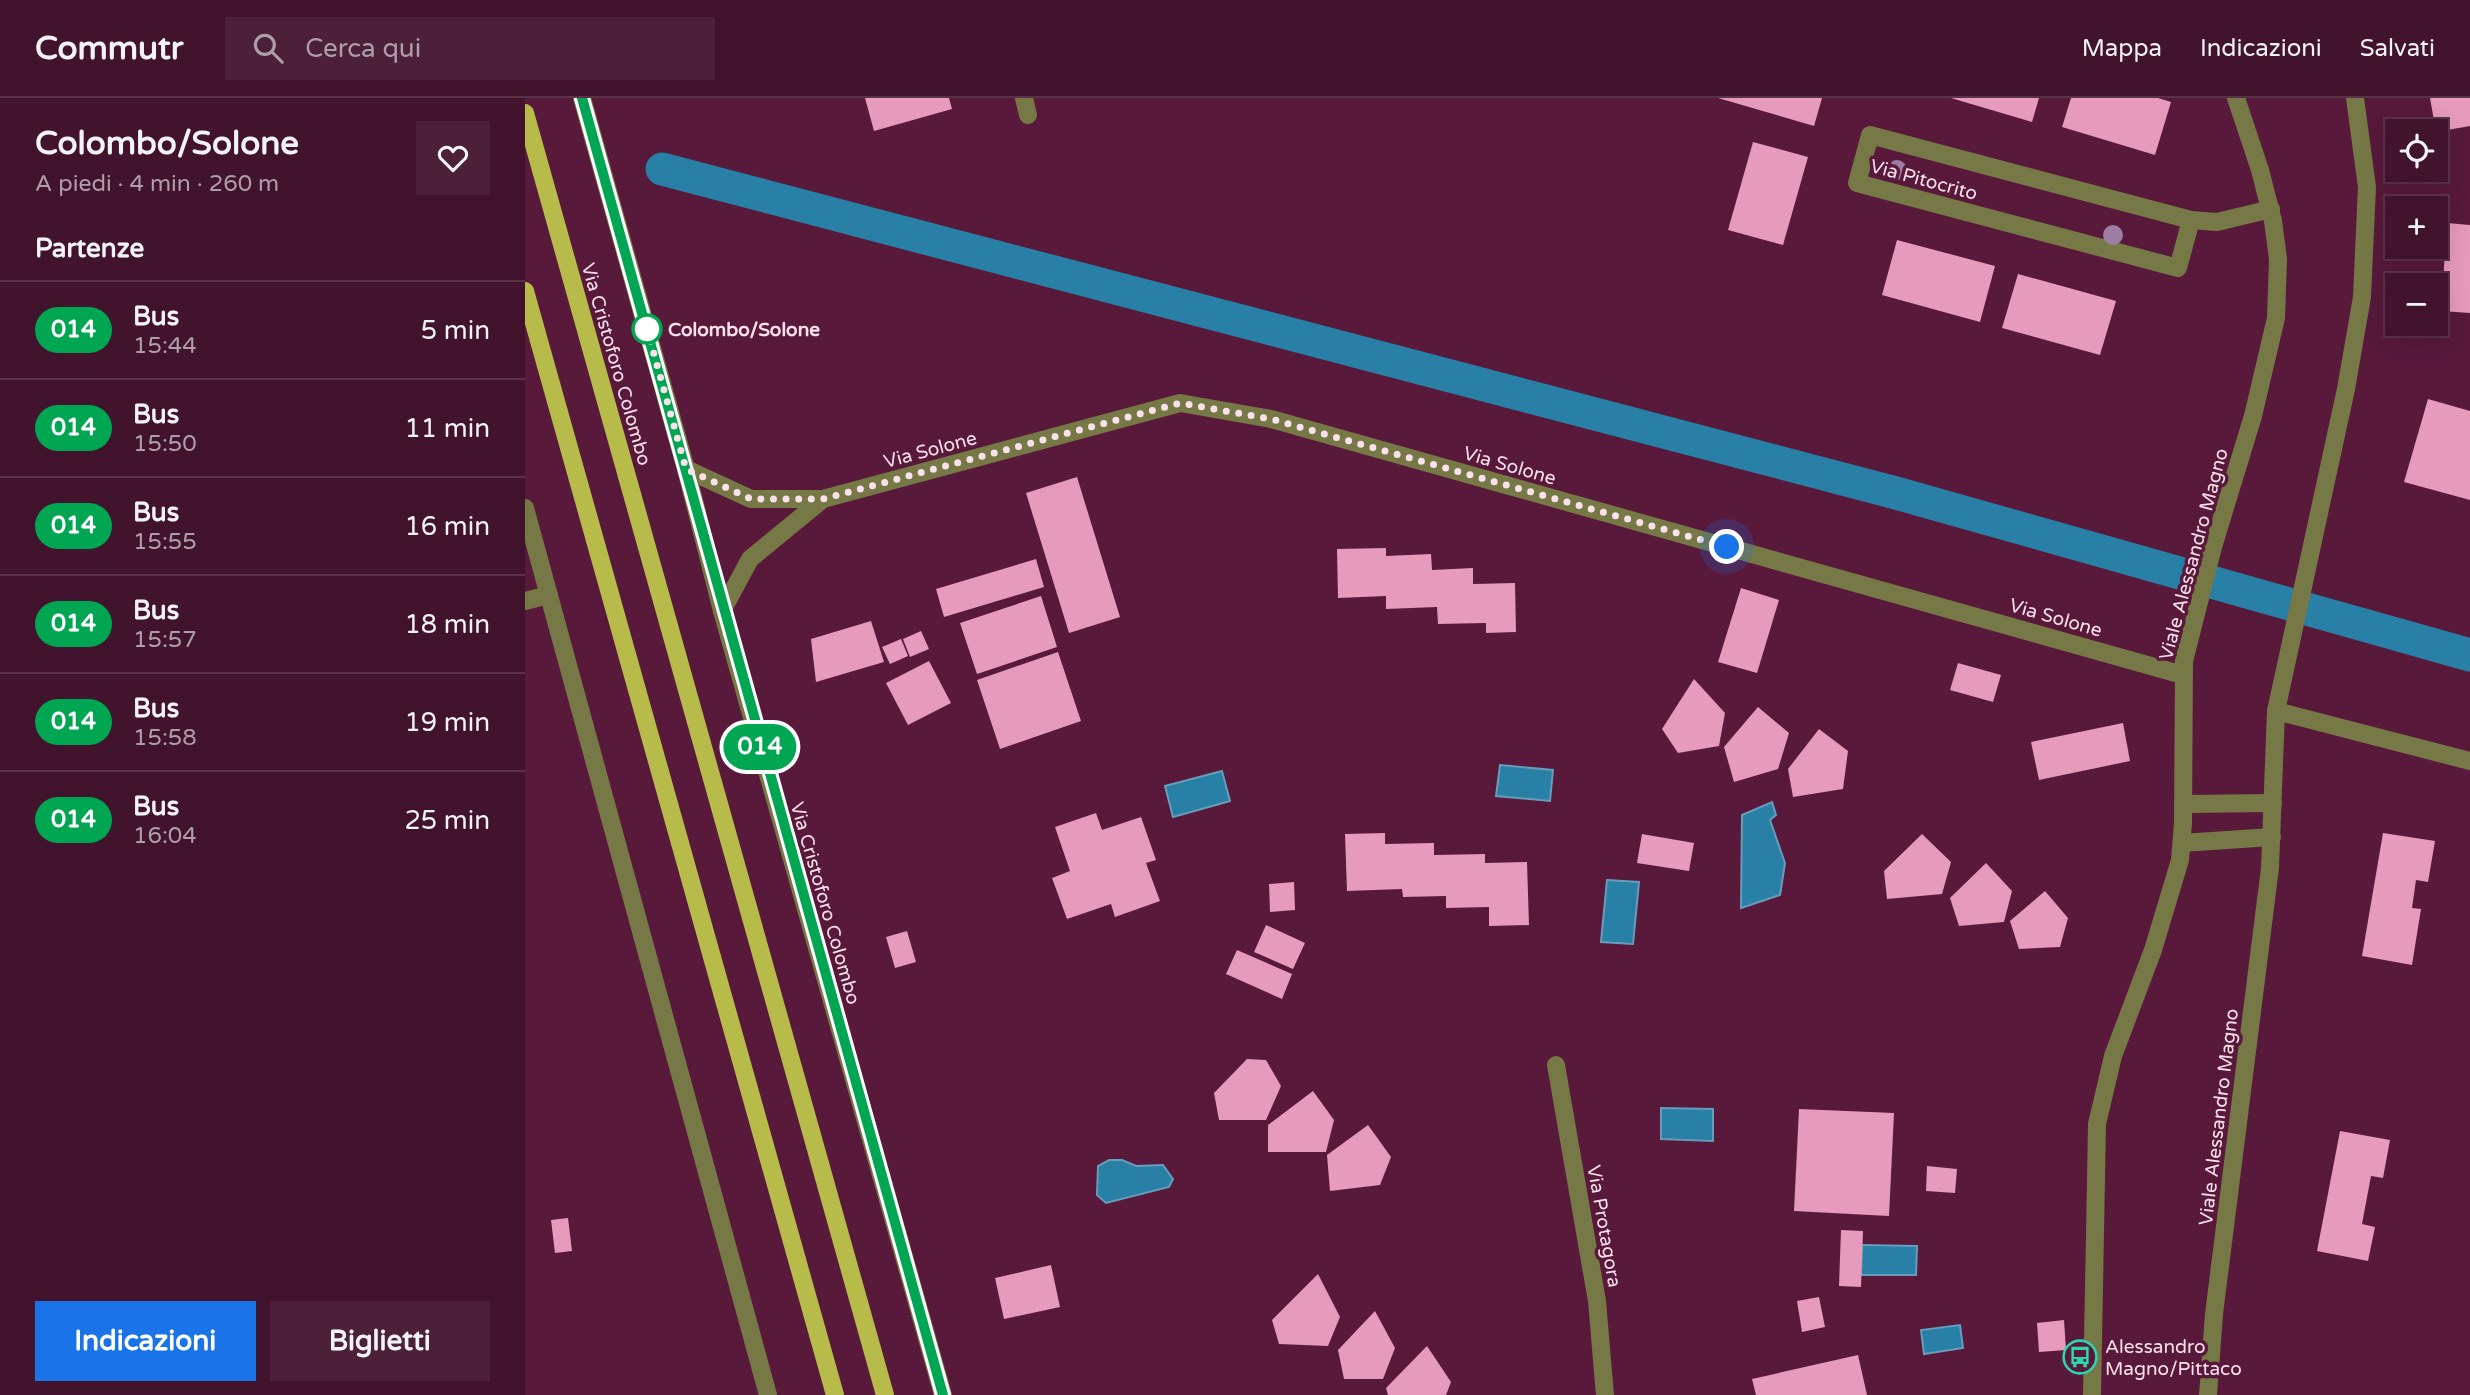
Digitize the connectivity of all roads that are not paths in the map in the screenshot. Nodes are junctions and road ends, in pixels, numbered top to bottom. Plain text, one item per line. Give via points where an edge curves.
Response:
1 (582, 98) edge
2 (2236, 98) edge
3 (2355, 98) edge
4 (525, 113) edge
5 (2271, 209) junction
6 (2191, 220) junction
7 (525, 291) edge
8 (686, 469) junction
9 (823, 499) junction
10 (525, 508) edge
11 (549, 595) junction
12 (525, 601) edge
13 (722, 611) junction
14 (2183, 675) junction
15 (2276, 711) junction
16 (2470, 761) edge
17 (2273, 803) junction
18 (2183, 804) junction
19 (2272, 837) junction
20 (2182, 843) junction
21 (1556, 1065) dead end
22 (768, 1395) edge
23 (835, 1395) edge
24 (885, 1395) edge
25 (943, 1395) edge
26 (1605, 1395) edge
27 (2092, 1395) edge
28 (2208, 1395) edge

1 - 8 street, Via Cristoforo Colombo
2 - 5 street, Viale Alessandro Magno
3 - 15 street, Viale Alessandro Magno via 2367,187 2362,297
4 - 24 main road, Via Cristoforo Colombo
5 - 6 street, Via Pitocrito via 2217,222
5 - 14 street, Viale Alessandro Magno via 2278,259 2273,338 2213,547
6 - 6 street, Via Pitocrito via 1870,135 1857,183 2178,268
7 - 23 main road
8 - 9 street via 751,499
8 - 13 street, Via Cristoforo Colombo
9 - 13 street via 750,559
9 - 14 street, Via Solone via 1180,403 1271,419
10 - 11 street
11 - 12 street
11 - 22 street
13 - 25 street, Via Cristoforo Colombo
14 - 18 street, Viale Alessandro Magno
15 - 16 street
15 - 17 street, Viale Alessandro Magno
17 - 18 street
17 - 19 street, Viale Alessandro Magno
18 - 20 street, Viale Alessandro Magno
19 - 20 street
19 - 28 street, Viale Alessandro Magno
20 - 27 street, Viale Alessandro Magno via 2169,900 2113,1056 2097,1124
21 - 26 street, Via Protagora via 1597,1301

